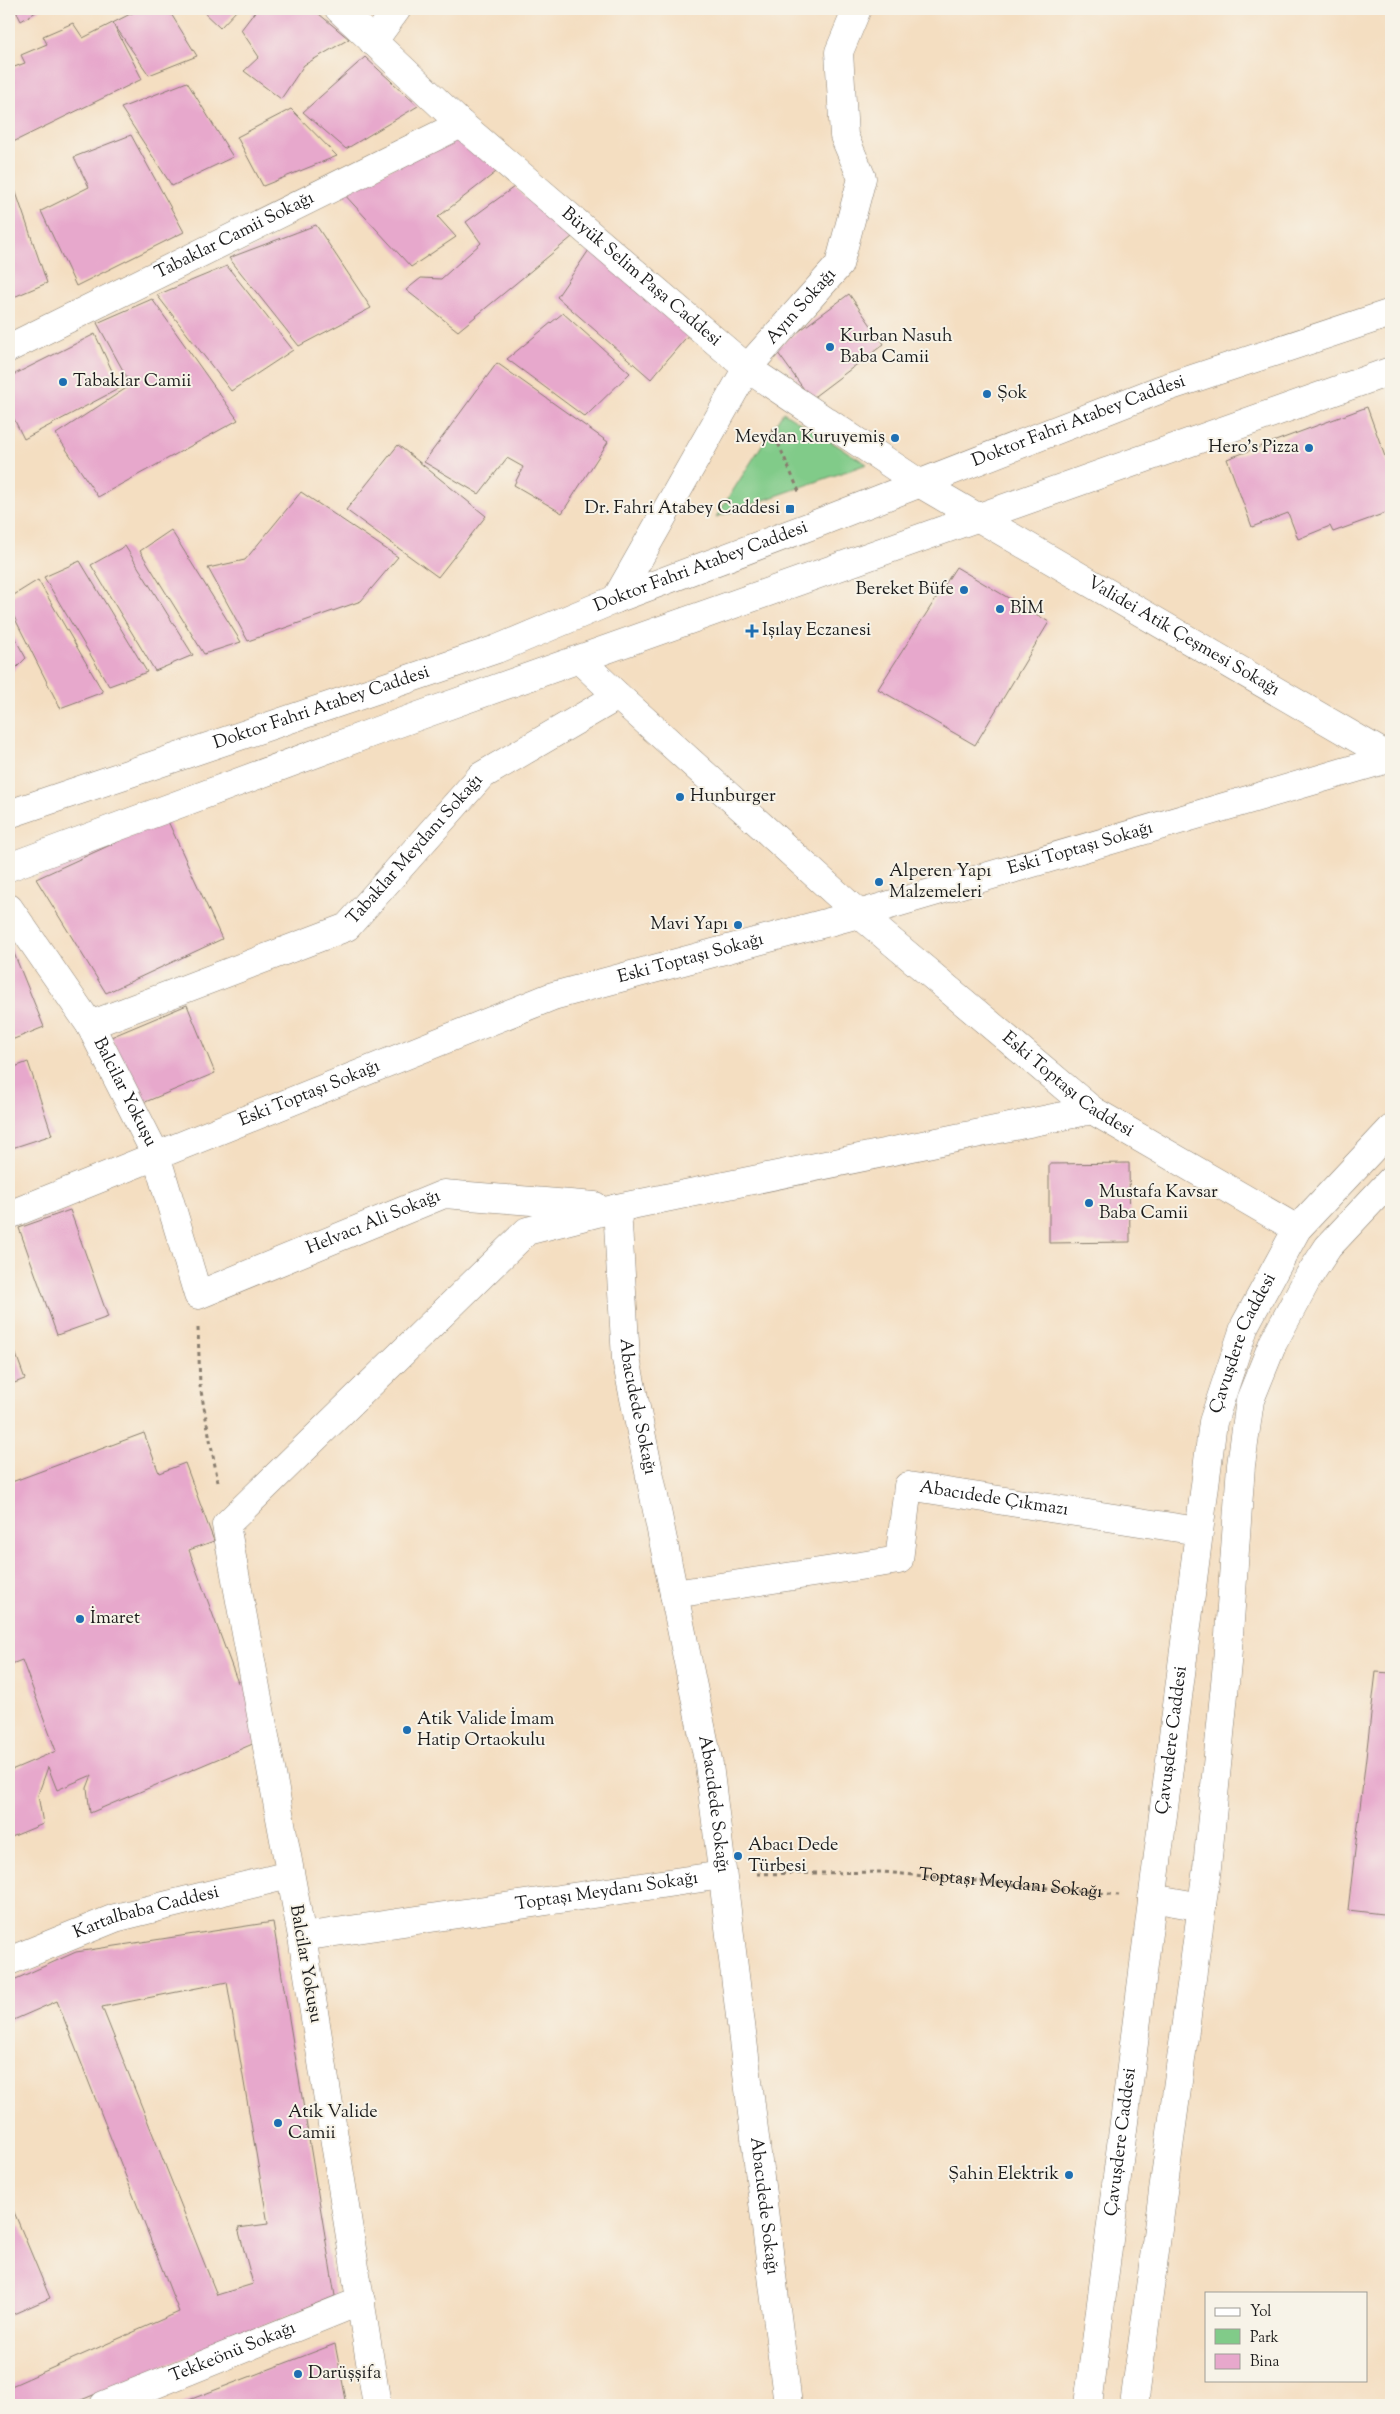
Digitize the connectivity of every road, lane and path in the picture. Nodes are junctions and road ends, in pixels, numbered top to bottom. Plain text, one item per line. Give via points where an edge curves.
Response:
1 (339, 9) edge
2 (397, 9) edge
3 (857, 9) edge
4 (374, 42) junction
5 (461, 124) junction
6 (1391, 313) edge
7 (9, 348) edge
8 (747, 368) junction
9 (1391, 371) edge
10 (769, 420) dead end
11 (919, 483) junction
12 (976, 517) junction
13 (813, 525) junction
14 (616, 599) junction
15 (580, 660) junction
16 (618, 696) junction
17 (1391, 758) edge
18 (9, 814) edge
19 (9, 867) edge
20 (9, 908) edge
21 (859, 914) junction
22 (90, 1025) junction
23 (1092, 1110) junction
24 (1391, 1129) edge
25 (156, 1155) junction
26 (1391, 1180) edge
27 (617, 1208) junction
28 (9, 1215) edge
29 (1297, 1229) junction
30 (1328, 1247) junction
31 (198, 1295) junction
32 (226, 1525) junction
33 (1198, 1531) junction
34 (674, 1594) junction
35 (289, 1875) junction
36 (722, 1875) junction
37 (1152, 1898) junction
38 (1202, 1907) junction
39 (302, 1937) junction
40 (9, 1961) edge
41 (361, 2301) junction
42 (104, 2405) edge
43 (377, 2405) edge
44 (788, 2405) edge
45 (1088, 2405) edge
46 (1134, 2405) edge

1 - 4 street, Büyük Selim Paşa Caddesi
2 - 4 street
3 - 8 street, Ayın Sokağı via 839,52 844,136 862,178 839,265
4 - 5 street, Büyük Selim Paşa Caddesi
5 - 7 street, Tabaklar Camii Sokağı
5 - 8 street, Büyük Selim Paşa Caddesi
6 - 11 street, Doktor Fahri Atabey Caddesi via 1159,390
8 - 11 street, Büyük Selim Paşa Caddesi
8 - 14 street
9 - 12 street
10 - 13 path
11 - 12 street
11 - 13 street, Doktor Fahri Atabey Caddesi
12 - 15 street
12 - 17 street, Validei Atik Çeşmesi Sokağı
13 - 14 street, Doktor Fahri Atabey Caddesi
14 - 18 street, Doktor Fahri Atabey Caddesi via 497,649
15 - 16 street
15 - 19 street via 382,729
16 - 21 street
16 - 22 street, Tabaklar Meydanı Sokağı via 481,776 347,928
17 - 21 street, Eski Toptaşı Sokağı
20 - 22 street, Balcilar Yokuşu
21 - 23 street, Eski Toptaşı Caddesi
21 - 25 street, Eski Toptaşı Sokağı via 553,996
22 - 25 street, Balcilar Yokuşu
23 - 27 street
23 - 29 street, Eski Toptaşı Caddesi
24 - 29 street, Çavuşdere Caddesi
25 - 28 street, Eski Toptaşı Sokağı
25 - 31 street, Balcilar Yokuşu
26 - 30 street, Çavuşdere Caddesi
27 - 31 street, Helvacı Ali Sokağı via 444,1194
27 - 32 street via 527,1231
27 - 34 street, Abacıdede Sokağı via 626,1358
29 - 30 street, Eski Toptaşı Caddesi
29 - 33 street, Çavuşdere Caddesi via 1245,1325 1216,1413
30 - 38 street, Çavuşdere Caddesi via 1273,1342 1250,1400 1241,1465 1227,1663
31 - 32 path via 200,1386
32 - 35 street, Balcilar Yokuşu
33 - 34 street, Abacıdede Çıkmazı via 908,1486 899,1560
33 - 37 street, Çavuşdere Caddesi
34 - 36 street, Abacıdede Sokağı via 708,1765
35 - 39 street, Balcilar Yokuşu
35 - 40 street, Kartalbaba Caddesi via 114,1918
36 - 37 path, Toptaşı Meydanı Sokağı via 884,1872
36 - 39 street, Toptaşı Meydanı Sokağı
36 - 44 street, Abacıdede Sokağı
37 - 38 street
37 - 45 street, Çavuşdere Caddesi
38 - 46 street, Çavuşdere Caddesi
39 - 41 street, Balcilar Yokuşu
41 - 42 street, Tekkeönü Sokağı
41 - 43 street, Balcilar Yokuşu

